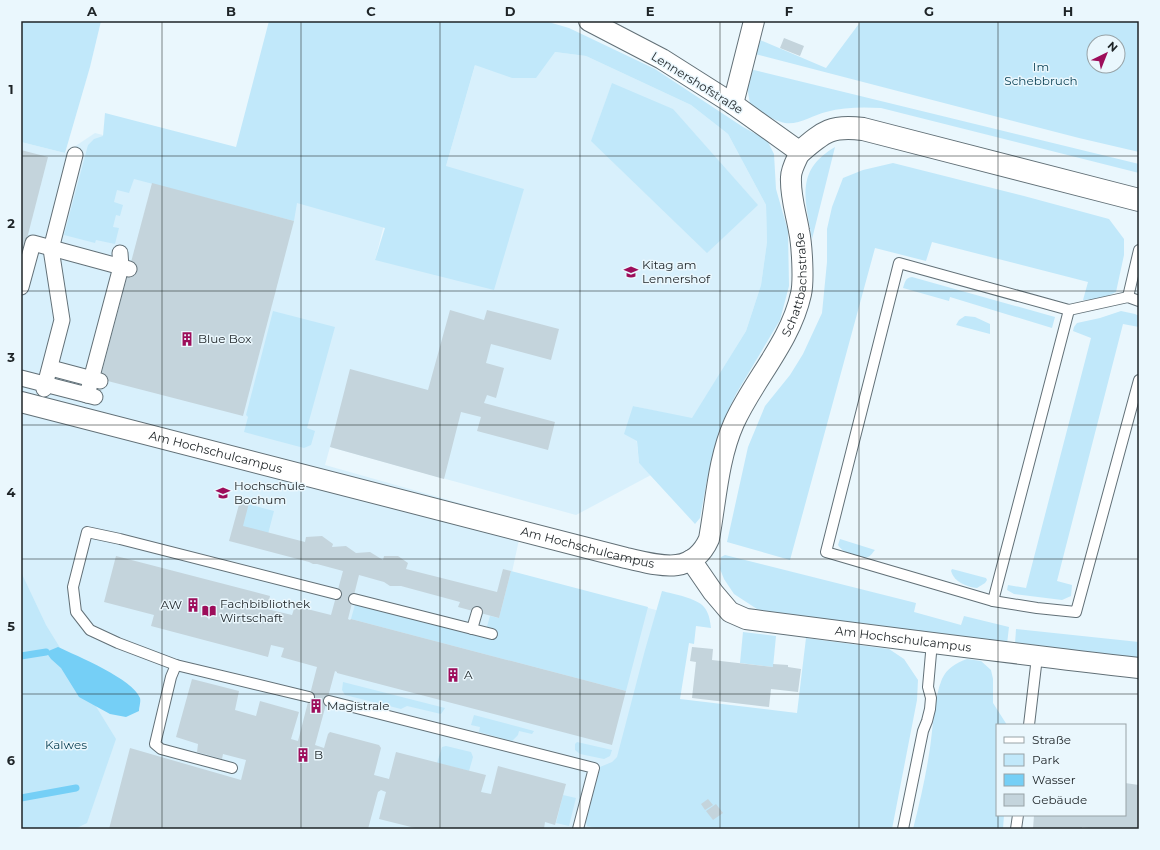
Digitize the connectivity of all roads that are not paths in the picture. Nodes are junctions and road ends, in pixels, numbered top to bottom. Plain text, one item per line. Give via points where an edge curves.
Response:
1 (589, 21) edge
2 (754, 21) edge
3 (733, 104) junction
4 (800, 152) junction
5 (75, 155) dead end
6 (1139, 200) edge
7 (51, 249) junction
8 (1139, 250) edge
9 (23, 272) edge
10 (21, 287) edge
11 (1128, 297) junction
12 (1139, 301) edge
13 (1069, 310) junction
14 (51, 368) junction
15 (21, 378) edge
16 (95, 380) junction
17 (1139, 380) edge
18 (45, 387) junction
19 (21, 402) edge
20 (691, 560) junction
21 (336, 594) dead end
22 (354, 599) dead end
23 (993, 601) junction
24 (477, 612) dead end
25 (472, 629) junction
26 (492, 634) dead end
27 (932, 642) junction
28 (1037, 657) junction
29 (176, 664) junction
30 (1139, 668) edge
31 (309, 697) dead end
32 (329, 701) dead end
33 (1029, 724) edge
34 (232, 768) dead end
35 (1018, 816) edge
36 (578, 829) edge
37 (903, 829) edge
38 (1016, 829) edge

1 - 3 street, Lennershofstraße via 662,59
2 - 3 street
3 - 4 street, Lennershofstraße
4 - 6 street, Schattbachstraße via 816,137 832,129 864,129
4 - 20 street, Schattbachstraße via 791,175 791,195 800,233 801,294 791,324 779,348 734,424 722,459 709,539 706,546
5 - 7 street
7 - 9 street via 33,244
7 - 14 street via 62,320
7 - 16 street via 123,263
8 - 11 lane
9 - 10 street
11 - 12 lane
11 - 13 lane
13 - 23 lane
13 - 23 lane via 899,263 826,552
14 - 16 street
14 - 18 street
15 - 18 street
16 - 18 street via 91,396
17 - 23 lane via 1076,612
19 - 20 street, Am Hochschulcampus via 626,558 675,566
20 - 27 street, Am Hochschulcampus via 730,612 746,619
21 - 29 lane via 87,532 73,588 76,612 90,630
22 - 25 lane
24 - 25 lane
25 - 26 lane
27 - 28 street, Am Hochschulcampus
27 - 37 lane via 928,687 931,698 930,710 923,731
28 - 30 street, Am Hochschulcampus
28 - 33 lane
29 - 31 lane
29 - 34 lane via 155,744 161,749
32 - 36 lane via 594,768
35 - 38 lane

